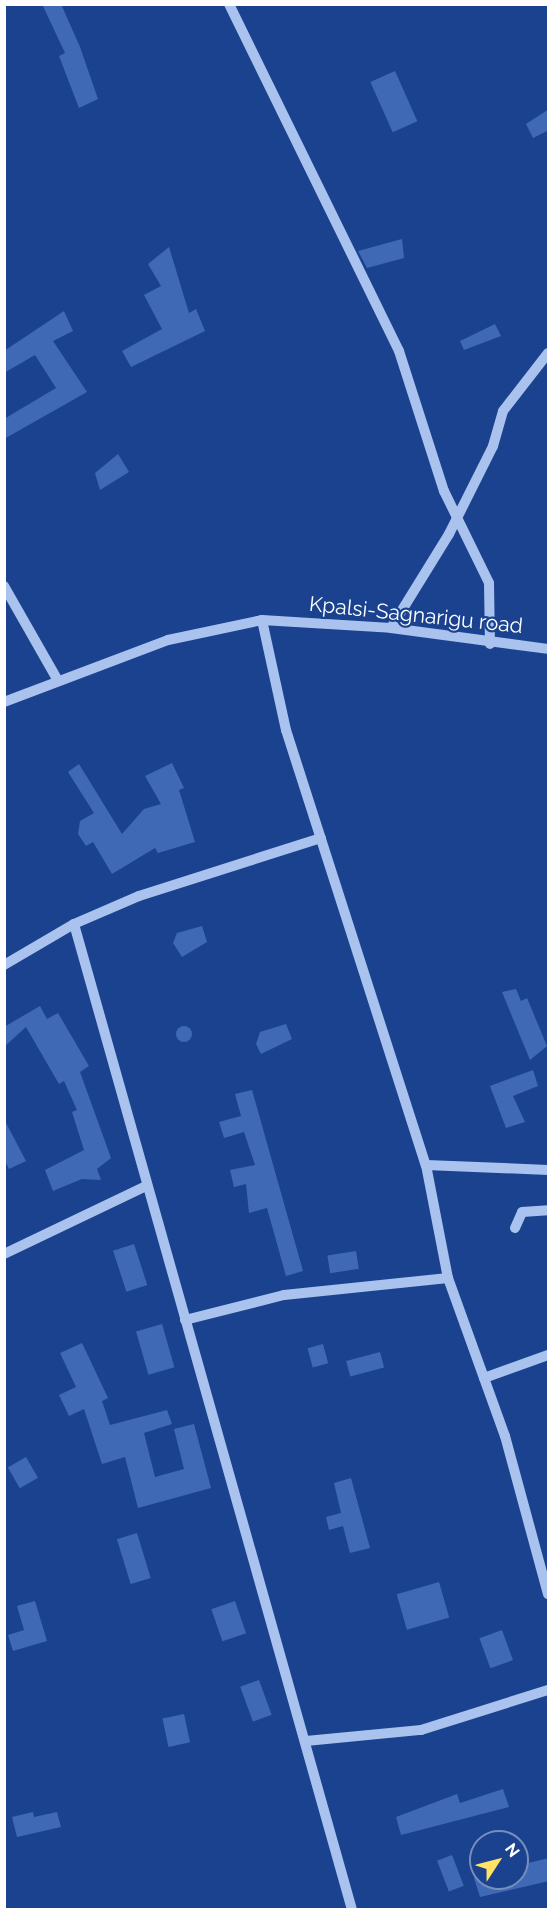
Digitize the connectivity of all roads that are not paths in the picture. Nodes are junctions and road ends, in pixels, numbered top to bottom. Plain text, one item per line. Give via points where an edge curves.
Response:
1 (230, 4) edge
2 (237, 4) edge
3 (237, 22) junction
4 (549, 353) edge
5 (455, 519) junction
6 (4, 586) edge
7 (262, 620) junction
8 (391, 628) junction
9 (490, 644) junction
10 (548, 649) edge
11 (57, 679) junction
12 (4, 702) edge
13 (321, 838) junction
14 (74, 924) junction
15 (4, 965) edge
16 (426, 1165) junction
17 (549, 1170) edge
18 (146, 1186) junction
19 (549, 1210) edge
20 (515, 1228) dead end
21 (4, 1254) edge
22 (448, 1278) junction
23 (185, 1320) junction
24 (549, 1355) edge
25 (484, 1378) junction
26 (549, 1594) edge
27 (549, 1690) edge
28 (306, 1741) junction
29 (352, 1910) edge

1 - 3 street
2 - 3 street
3 - 5 street via 372,287
4 - 5 street via 503,411 493,446
5 - 8 street
5 - 9 street via 489,583
6 - 11 street
7 - 8 street, Kpalsi-Sagnarigu road
7 - 11 street, Kpalsi-Sagnarigu road via 168,640
7 - 13 street via 270,671
8 - 9 street, Kpalsi-Sagnarigu road
9 - 10 street, Kpalsi-Sagnarigu road
11 - 12 street, Kpalsi-Sagnarigu road
13 - 14 street via 217,868
13 - 16 street
14 - 15 street
14 - 18 street
16 - 17 street
16 - 22 street
18 - 21 street
18 - 23 street
19 - 20 street via 522,1212
22 - 23 street via 284,1295
22 - 25 street
23 - 28 street
24 - 25 street
25 - 26 street
27 - 28 street via 421,1731
28 - 29 street

